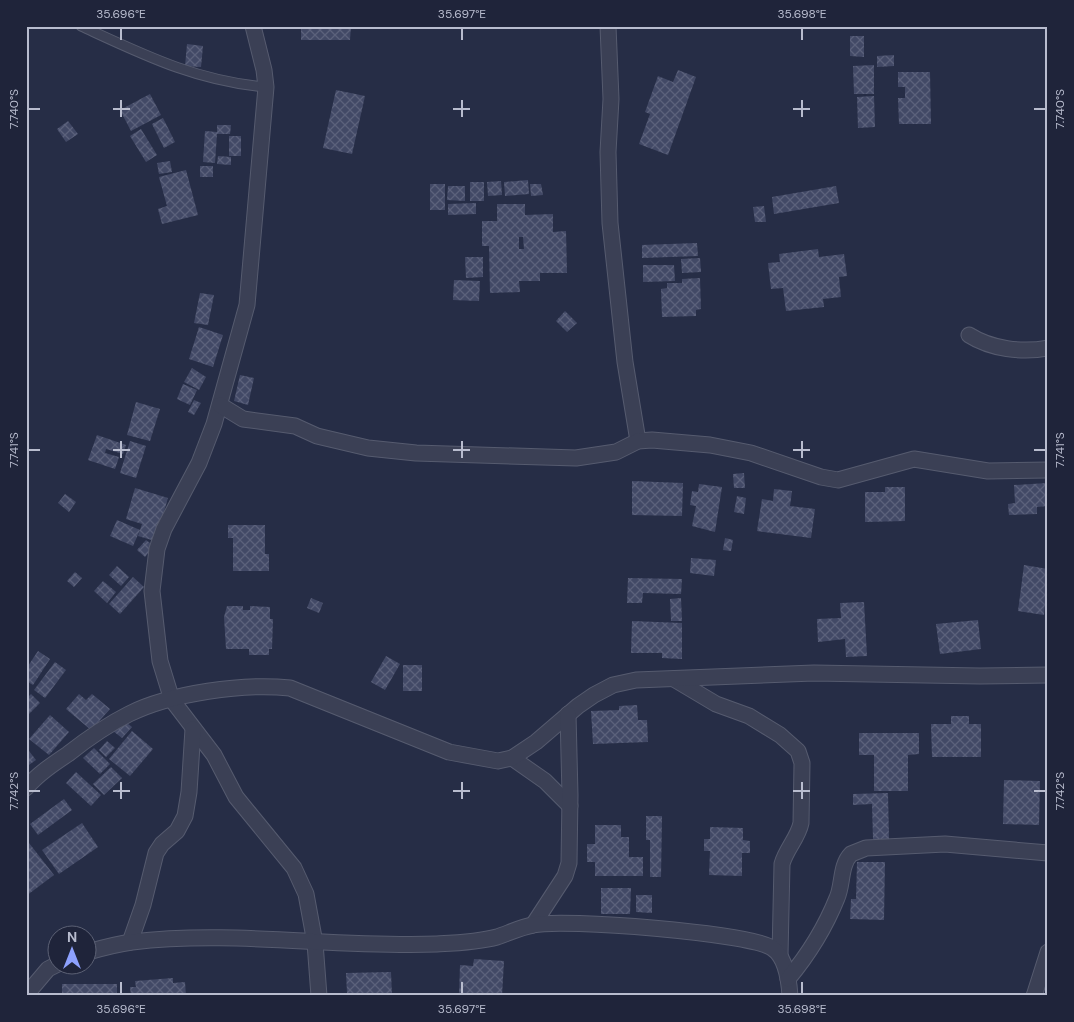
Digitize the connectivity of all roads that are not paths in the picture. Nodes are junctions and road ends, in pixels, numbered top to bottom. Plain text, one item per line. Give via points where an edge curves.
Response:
1 (82, 26) edge
2 (253, 26) edge
3 (608, 26) edge
4 (266, 87) junction
5 (969, 335) dead end
6 (1048, 348) edge
7 (220, 405) junction
8 (638, 441) junction
9 (1048, 470) edge
10 (1048, 675) edge
11 (674, 679) junction
12 (172, 700) junction
13 (568, 714) junction
14 (193, 729) junction
15 (512, 758) junction
16 (26, 788) edge
17 (570, 806) junction
18 (1048, 853) edge
19 (533, 924) junction
20 (130, 942) junction
21 (315, 943) junction
22 (98, 950) edge
23 (1048, 952) edge
24 (780, 955) junction
25 (48, 968) edge
26 (788, 979) junction
27 (26, 995) edge
28 (320, 996) edge
29 (790, 996) edge
30 (1034, 996) edge

1 - 4 lane via 199,76
2 - 4 street
3 - 8 street via 610,223
4 - 7 street via 247,305
5 - 6 street via 1000,348
7 - 8 street via 243,419 295,426 317,436 368,448 416,453 576,458 616,452
7 - 12 street via 199,463 160,538 153,564 155,631
8 - 9 street via 727,448 838,480 914,459 988,471
10 - 11 street via 814,673
11 - 13 street via 636,680 613,685
11 - 24 street via 716,704 764,725 790,743 800,757 801,823 782,864
12 - 14 street
12 - 15 street via 230,688 290,688 449,752 484,760
12 - 16 street via 121,718 74,749
13 - 15 street
13 - 17 street
14 - 20 street via 190,792 185,816 177,831 156,853
14 - 21 street via 214,755 236,797 294,868 306,894
15 - 17 street via 545,781
17 - 19 street via 569,863 565,876
18 - 26 street via 945,844 866,848 851,854 826,924
19 - 21 street via 496,938 438,944
19 - 24 street via 656,929 744,938 772,948
20 - 21 street via 238,938
20 - 22 street
21 - 28 street
23 - 30 street
24 - 26 street
25 - 27 street
26 - 29 street

